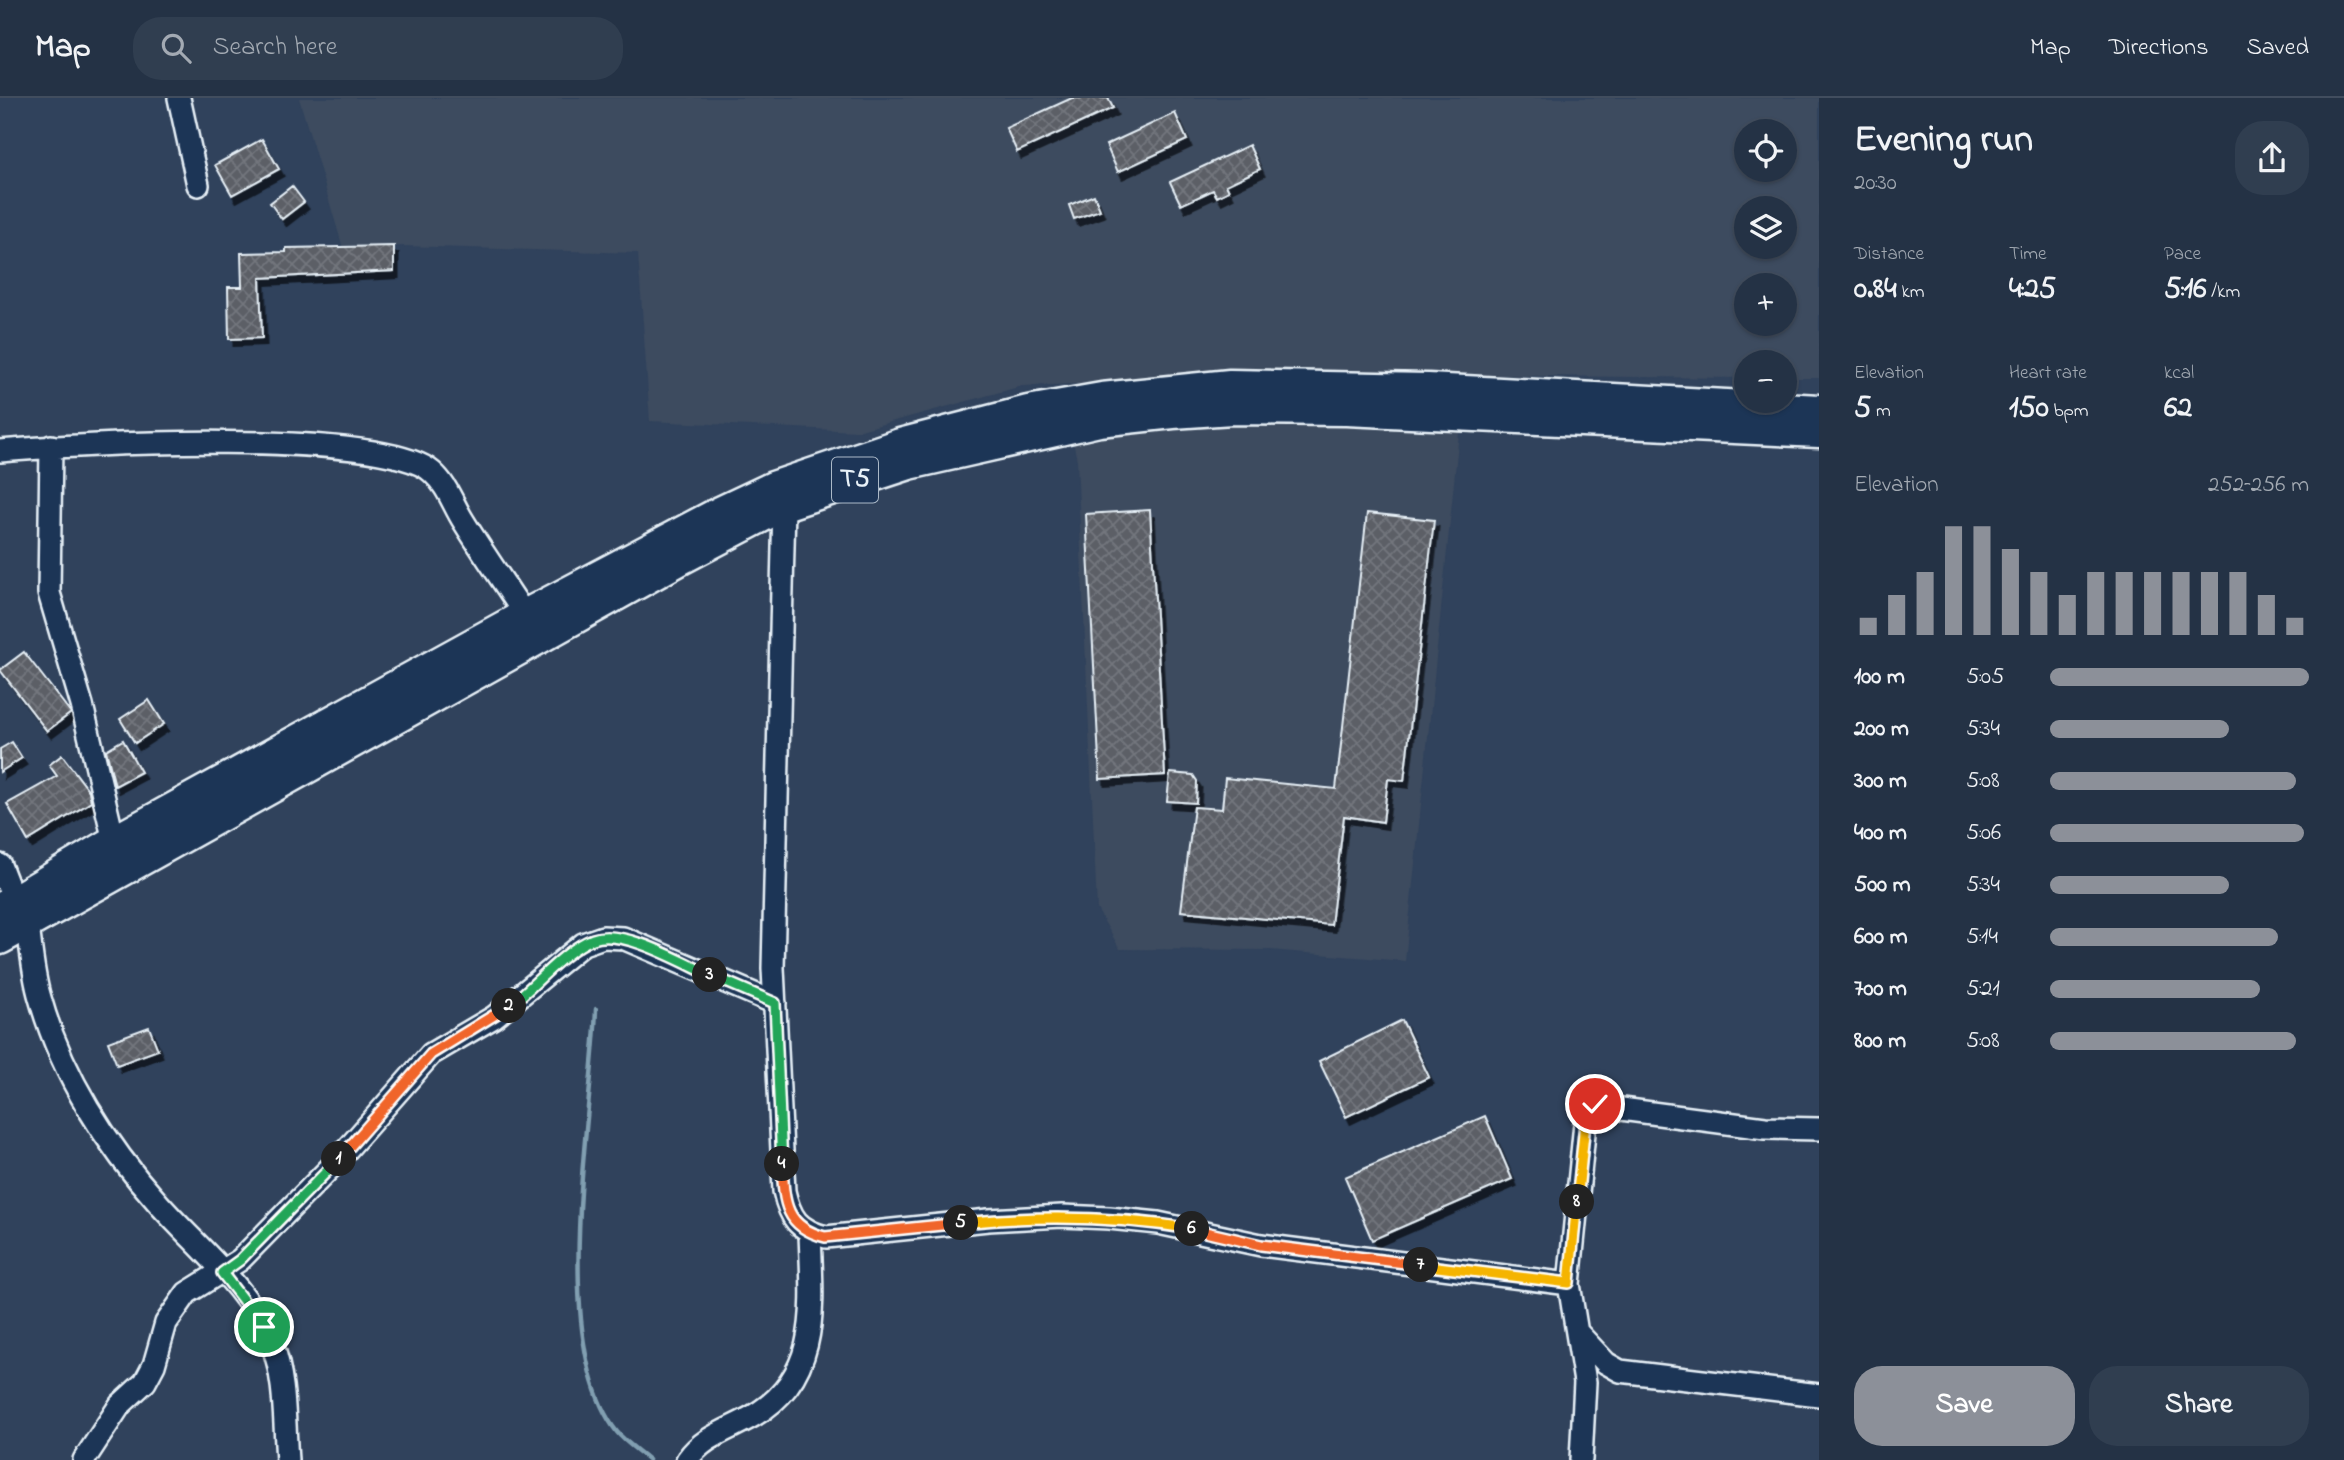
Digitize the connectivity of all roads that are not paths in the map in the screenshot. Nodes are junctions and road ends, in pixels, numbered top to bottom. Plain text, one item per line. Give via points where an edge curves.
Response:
1 (179, 98) edge
2 (198, 185) dead end
3 (1819, 410) edge
4 (1819, 432) edge
5 (51, 446) junction
6 (0, 451) edge
7 (784, 505) junction
8 (525, 615) junction
9 (114, 841) junction
10 (0, 865) edge
11 (14, 912) edge
12 (0, 939) edge
13 (775, 1003) junction
14 (1819, 1129) edge
15 (810, 1233) junction
16 (222, 1273) junction
17 (1569, 1283) junction
18 (1579, 1334) junction
19 (1819, 1395) edge
20 (83, 1460) edge
21 (287, 1460) edge
22 (687, 1460) edge
23 (1581, 1460) edge

1 - 2 street
3 - 8 highway, T5 via 1354,387 1230,386 1101,398 1028,411 900,444 773,487
4 - 7 highway, T5 via 1346,410 1184,412 1099,421 953,452
5 - 6 street
5 - 8 street via 236,443 395,455 431,471 448,491
5 - 9 street via 49,593 82,705
7 - 11 highway, T5
7 - 13 street via 773,860
8 - 9 highway, T5
9 - 11 highway, T5
10 - 11 street
11 - 12 highway, T5
11 - 16 street via 53,1039 75,1085 149,1192
13 - 15 street via 784,1191 795,1223
13 - 16 street via 623,939 593,939 494,1017 431,1054 335,1163
14 - 17 street via 1765,1128 1591,1105 1586,1113
15 - 17 street via 825,1237 988,1220 1109,1218 1158,1223 1261,1245
15 - 22 street via 812,1321 807,1349 774,1403 705,1440
16 - 20 street via 187,1293 176,1307 145,1382 120,1405
16 - 21 street via 251,1308 273,1346 280,1370
17 - 18 street
18 - 19 street via 1619,1371
18 - 23 street via 1586,1382

